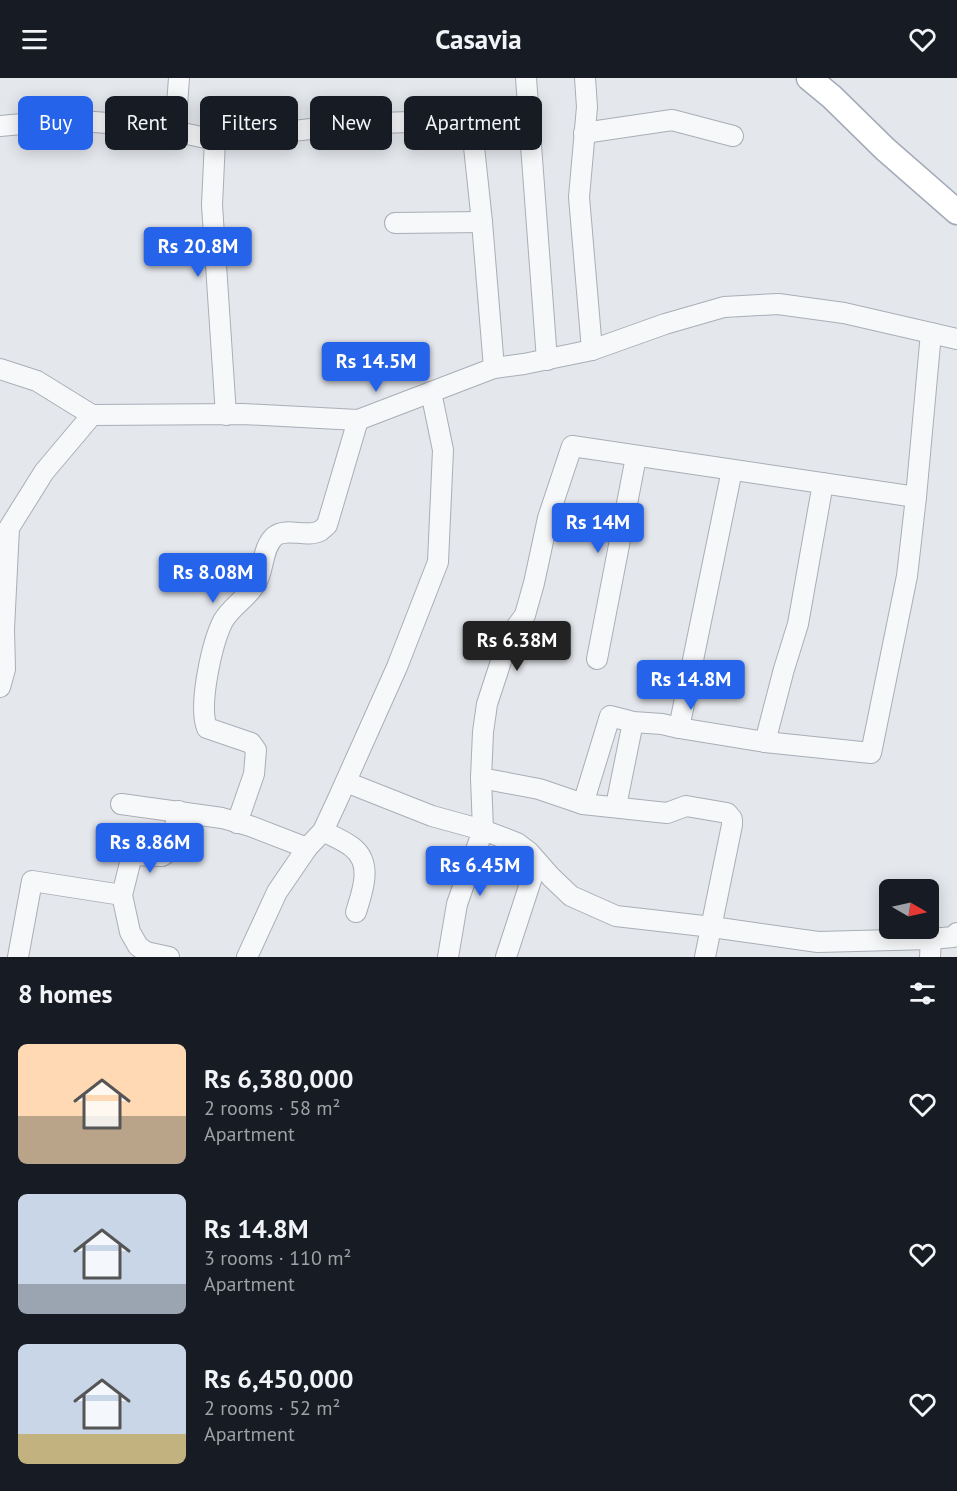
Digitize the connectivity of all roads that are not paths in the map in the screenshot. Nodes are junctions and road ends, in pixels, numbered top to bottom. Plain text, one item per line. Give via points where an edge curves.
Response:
1 (179, 78) edge
2 (526, 78) edge
3 (585, 78) edge
4 (809, 78) edge
5 (178, 96) edge
6 (105, 123) edge
7 (0, 126) edge
8 (298, 130) edge
9 (584, 133) junction
10 (733, 136) dead end
11 (215, 150) edge
12 (957, 212) edge
13 (482, 222) junction
14 (394, 223) dead end
15 (931, 333) junction
16 (957, 339) edge
17 (592, 350) junction
18 (547, 360) junction
19 (494, 368) junction
20 (0, 369) edge
21 (431, 392) junction
22 (92, 415) junction
23 (226, 415) junction
24 (358, 420) junction
25 (636, 457) junction
26 (732, 470) junction
27 (823, 483) junction
28 (916, 497) junction
29 (5, 528) edge
30 (597, 659) dead end
31 (0, 687) edge
32 (633, 722) junction
33 (679, 728) junction
34 (765, 742) junction
35 (480, 778) junction
36 (346, 782) junction
37 (121, 804) dead end
38 (583, 804) junction
39 (616, 806) junction
40 (179, 811) junction
41 (237, 823) junction
42 (483, 830) junction
43 (323, 831) junction
44 (307, 848) junction
45 (537, 862) junction
46 (122, 895) junction
47 (356, 912) dead end
48 (712, 927) junction
49 (957, 933) edge
50 (930, 948) edge
51 (837, 949) edge
52 (18, 957) edge
53 (170, 957) edge
54 (247, 957) edge
55 (448, 957) edge
56 (506, 957) edge
57 (705, 957) edge

1 - 5 street
2 - 18 street
3 - 9 street
4 - 12 main road
6 - 7 street via 66,120
8 - 13 street via 465,120 472,128
9 - 10 street via 672,120
9 - 17 street via 579,197
11 - 23 street via 212,205
13 - 14 street
13 - 19 street
15 - 16 street
15 - 17 street via 844,313 778,304 724,307
15 - 28 street
17 - 18 street
18 - 19 street
19 - 21 street
20 - 22 street via 37,381
21 - 24 street
21 - 36 street via 443,450 438,562
22 - 23 street
22 - 29 street via 44,472
23 - 24 street
24 - 41 street via 327,525 308,534 282,533 273,537 258,579 224,620 211,654 205,693 207,728 251,743 256,750 254,774
25 - 26 street
25 - 30 street
25 - 35 street via 572,446 548,518 525,615 508,637 487,704
26 - 27 street
26 - 33 street
27 - 28 street
27 - 34 street via 798,624
28 - 34 street via 907,576 871,753
29 - 31 street via 5,669
32 - 33 street
32 - 38 street via 610,716
32 - 39 street
33 - 34 street
35 - 38 street via 538,789
35 - 42 street
36 - 42 street via 432,816
36 - 43 street
37 - 40 street
38 - 39 street
39 - 48 street via 667,813 687,806 727,813 732,819
40 - 41 street
40 - 46 street via 168,852 162,856 132,855
41 - 44 street
42 - 45 street via 517,843
42 - 55 street via 457,904
43 - 44 street
43 - 47 street via 353,847 365,863
44 - 54 street via 277,892
45 - 48 street via 571,896 616,916
45 - 56 street
46 - 52 street via 32,881
46 - 53 street via 130,932 138,946 146,952
48 - 51 street via 818,942
48 - 57 street
49 - 50 street
50 - 51 street

